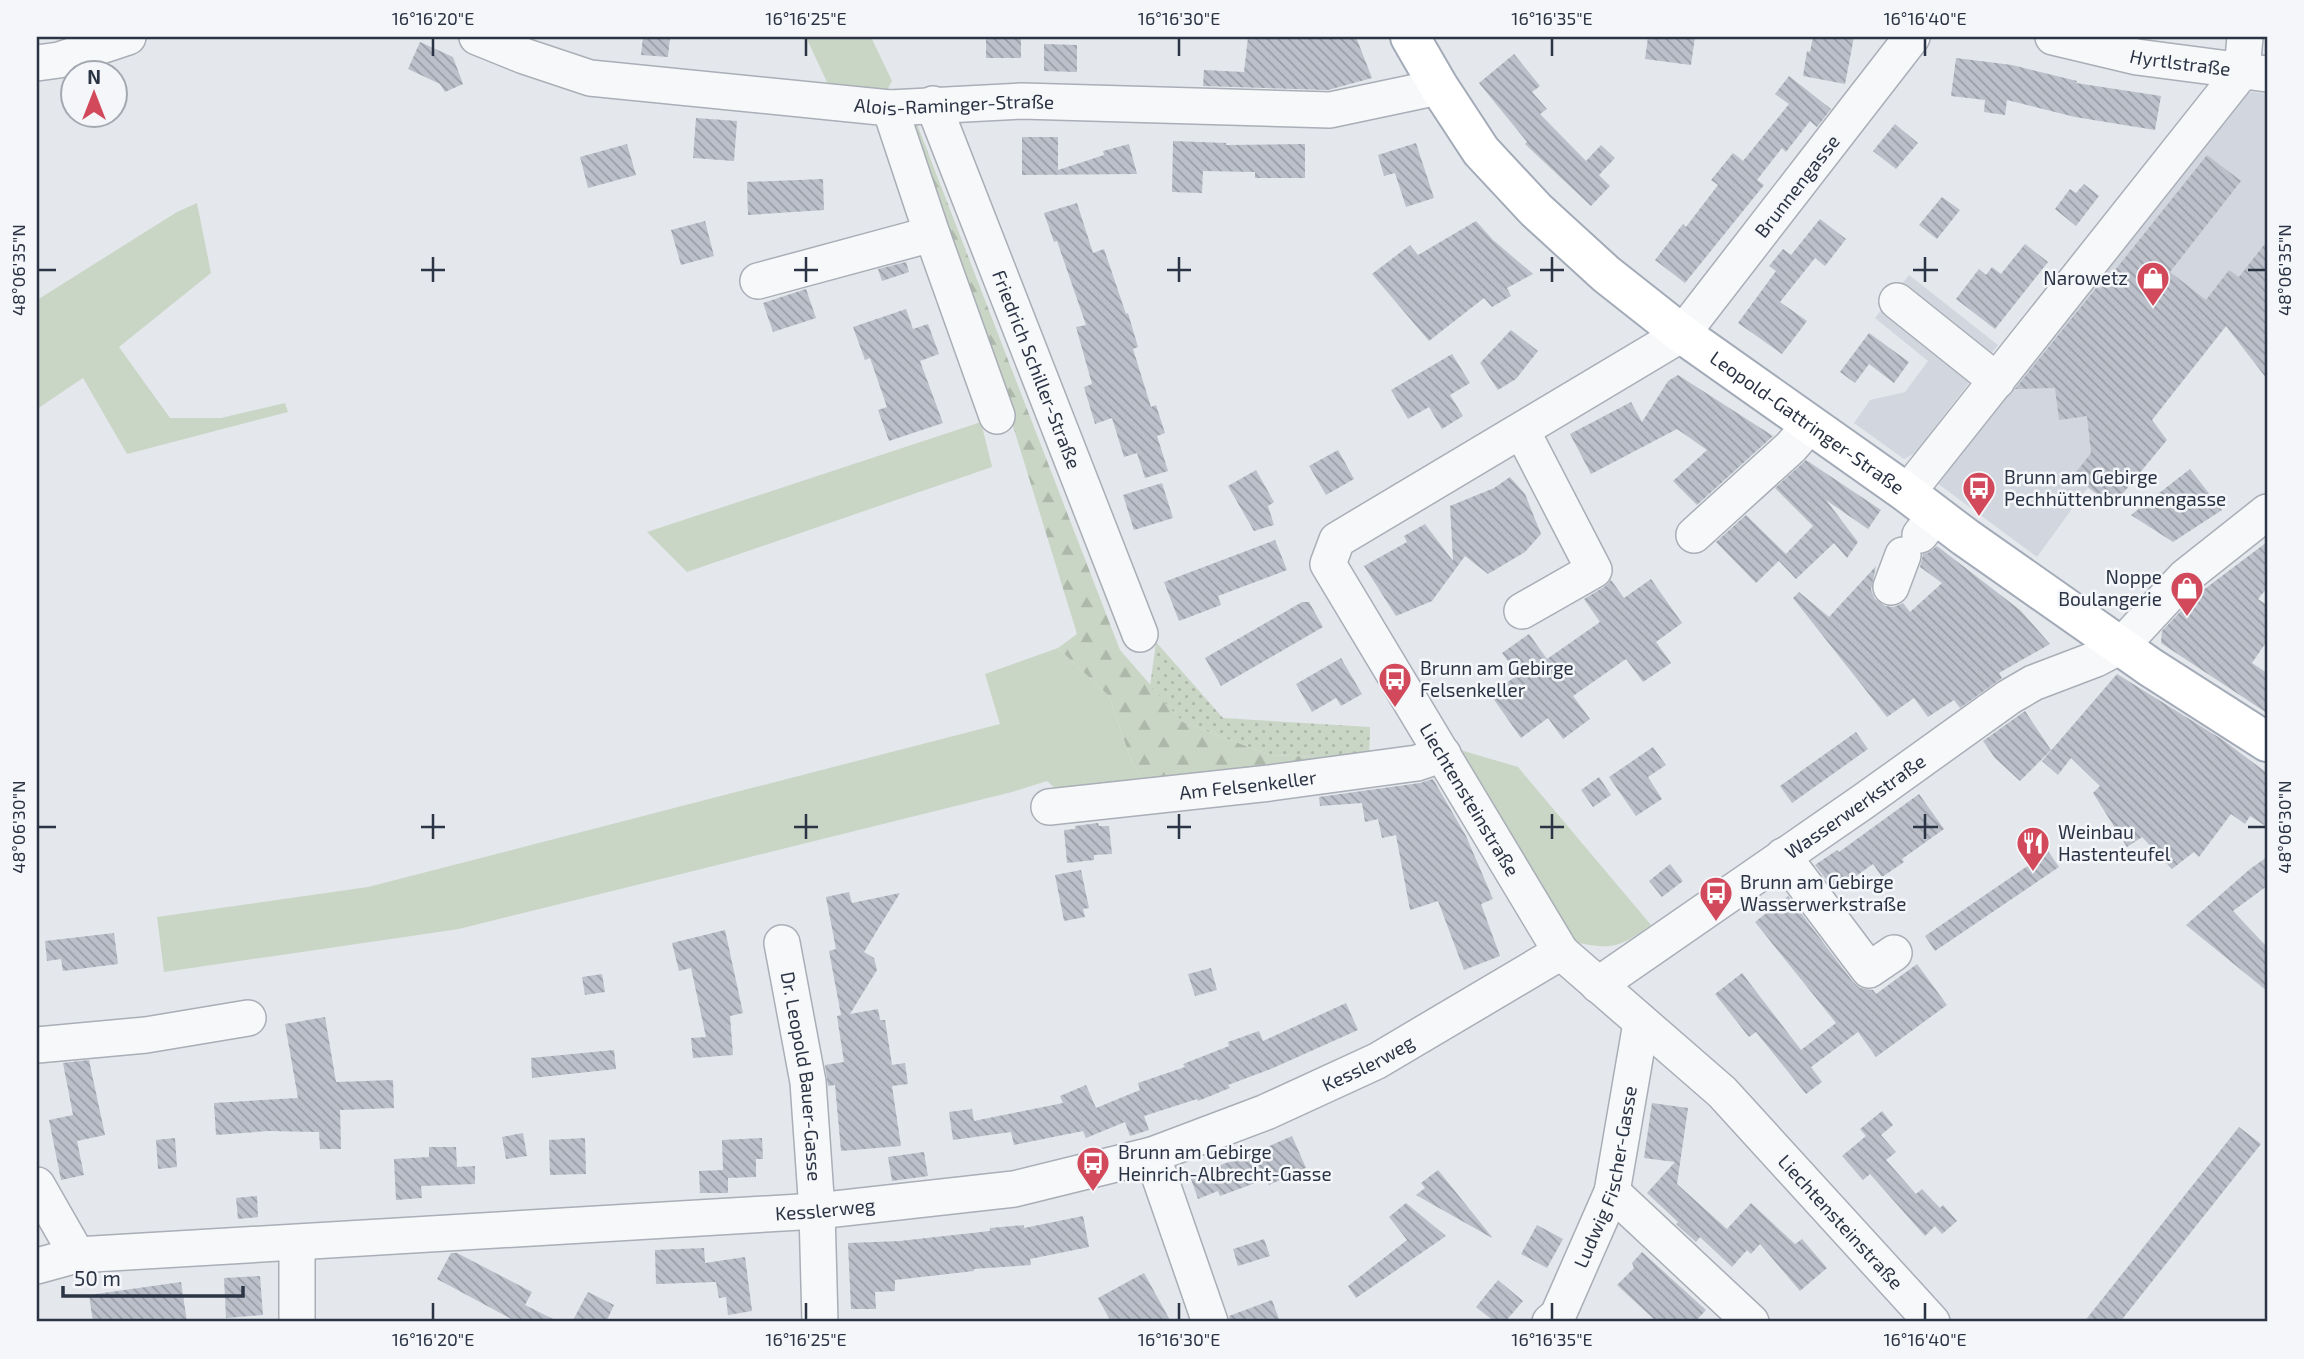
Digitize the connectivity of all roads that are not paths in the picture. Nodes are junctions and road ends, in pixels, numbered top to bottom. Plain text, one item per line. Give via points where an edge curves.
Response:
1 (128, 37) edge
2 (477, 37) edge
3 (1410, 37) edge
4 (1912, 37) edge
5 (2053, 37) edge
6 (2245, 37) edge
7 (37, 63) edge
8 (2255, 73) edge
9 (1439, 87) junction
10 (933, 104) junction
11 (890, 108) junction
12 (932, 234) junction
13 (758, 281) dead end
14 (1897, 300) dead end
15 (1682, 334) junction
16 (1997, 381) junction
17 (998, 416) dead end
18 (1810, 425) junction
19 (1522, 431) junction
20 (2267, 512) edge
21 (1694, 535) dead end
22 (1911, 537) junction
23 (1522, 611) dead end
24 (1140, 634) dead end
25 (2121, 646) junction
26 (2267, 742) edge
27 (1443, 754) junction
28 (1049, 807) dead end
29 (1783, 856) junction
30 (782, 943) dead end
31 (1561, 952) junction
32 (1894, 953) dead end
33 (1598, 985) junction
34 (248, 1018) dead end
35 (1641, 1023) junction
36 (37, 1045) edge
37 (1152, 1155) junction
38 (37, 1185) edge
39 (1612, 1192) junction
40 (817, 1211) junction
41 (297, 1243) junction
42 (77, 1255) junction
43 (37, 1266) edge
44 (297, 1322) edge
45 (820, 1322) edge
46 (1210, 1322) edge
47 (1550, 1322) edge
48 (1751, 1322) edge
49 (1932, 1322) edge

1 - 7 street
2 - 11 street, Alois-Raminger-Straße via 590,78
3 - 9 main road, Leopold-Gattringer-Straße
4 - 15 street, Brunnengasse
5 - 8 street, Hyrtlstraße via 2137,58
6 - 8 street
8 - 16 street
9 - 10 street, Alois-Raminger-Straße via 1330,110 1022,101
9 - 15 main road, Leopold-Gattringer-Straße via 1481,150 1536,210
10 - 11 street, Alois-Raminger-Straße
10 - 24 street, Friedrich Schiller-Straße
11 - 12 street
12 - 13 street
12 - 17 street
14 - 16 street
15 - 18 main road, Leopold-Gattringer-Straße
15 - 19 street, Liechtensteinstraße
16 - 22 street
18 - 21 street
18 - 22 main road, Leopold-Gattringer-Straße
19 - 23 street via 1594,570
19 - 27 street, Liechtensteinstraße via 1337,540 1328,565
20 - 25 street via 2185,577
22 - 25 main road, Leopold-Gattringer-Straße
25 - 26 main road, Leopold-Gattringer-Straße
25 - 29 street, Wasserwerkstraße via 2009,697
27 - 28 street, Am Felsenkeller via 1417,763 1283,782
27 - 31 street, Liechtensteinstraße
29 - 32 street via 1869,970
29 - 33 street, Wasserwerkstraße
30 - 40 street, Dr. Leopold Bauer-Gasse via 808,1082
31 - 33 street, Liechtensteinstraße
31 - 37 street, Kesslerweg via 1377,1062 1266,1112
33 - 35 street, Liechtensteinstraße
34 - 36 street via 146,1035
35 - 39 street, Ludwig Fischer-Gasse
35 - 49 street, Liechtensteinstraße via 1722,1092
37 - 40 street, Kesslerweg via 1014,1189
37 - 46 street
38 - 42 street
39 - 47 street, Ludwig Fischer-Gasse via 1558,1315
39 - 48 street
40 - 41 street, Kesslerweg
40 - 45 street, Dr. Leopold Bauer-Gasse
41 - 42 street, Kesslerweg
41 - 44 street
42 - 43 street, Kesslerweg

